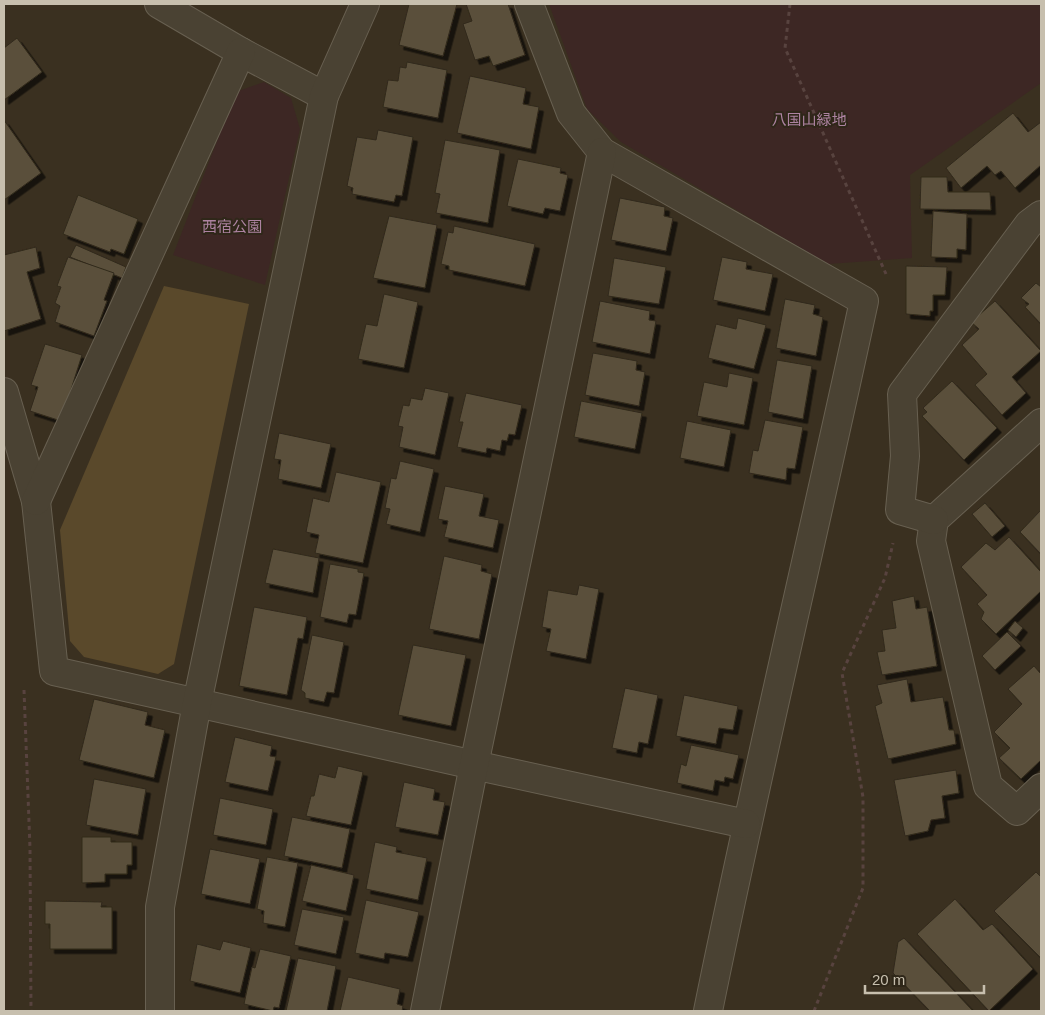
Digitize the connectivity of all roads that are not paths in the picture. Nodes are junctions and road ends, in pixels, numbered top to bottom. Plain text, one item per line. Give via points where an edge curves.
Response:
1 (159, 4) edge
2 (365, 4) edge
3 (529, 4) edge
4 (241, 52) junction
5 (324, 96) junction
6 (602, 152) junction
7 (1041, 215) edge
8 (4, 392) edge
9 (1041, 423) edge
10 (14, 463) edge
11 (36, 501) junction
12 (934, 520) junction
13 (197, 703) junction
14 (474, 766) junction
15 (1041, 788) edge
16 (746, 824) junction
17 (160, 1011) edge
18 (425, 1011) edge
19 (708, 1011) edge

1 - 4 street
2 - 5 street
3 - 6 street via 572,113
4 - 5 street
4 - 11 street
5 - 13 street
6 - 14 street
6 - 16 street via 864,301
7 - 12 street via 1029,224 902,394 905,456 900,510
8 - 10 street
9 - 12 street
10 - 11 street
11 - 13 street via 54,671
12 - 15 street via 931,541 988,786 1017,811
13 - 14 street
13 - 17 street via 160,907
14 - 16 street
14 - 18 street
16 - 19 street

